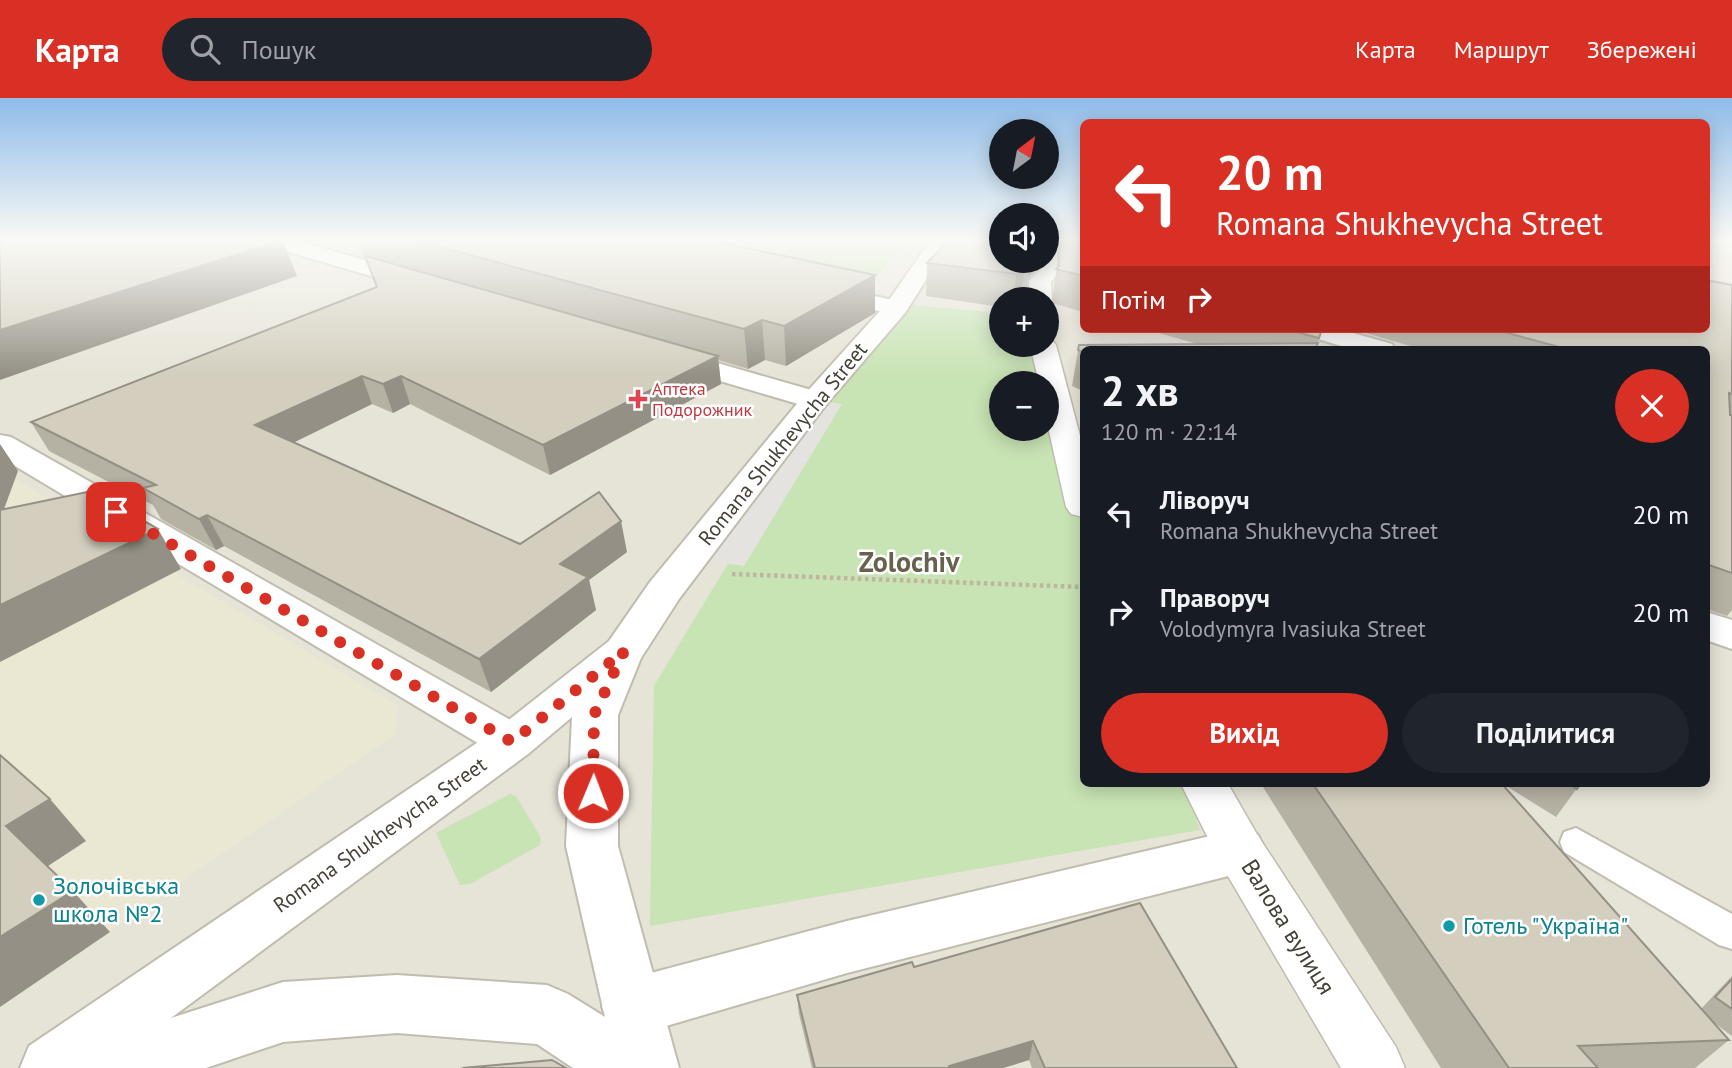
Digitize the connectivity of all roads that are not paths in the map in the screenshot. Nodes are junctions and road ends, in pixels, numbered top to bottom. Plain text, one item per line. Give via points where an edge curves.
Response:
1 (431, 286) edge
2 (910, 286) edge
3 (804, 287) edge
4 (447, 291) edge
5 (896, 308) junction
6 (1325, 333) edge
7 (1369, 346) edge
8 (644, 350) edge
9 (1046, 357) edge
10 (815, 400) junction
11 (0, 444) edge
12 (1080, 495) edge
13 (1710, 627) edge
14 (1732, 635) edge
15 (624, 651) junction
16 (512, 742) junction
17 (1206, 787) edge
18 (1576, 842) dead end
19 (1240, 851) junction
20 (1732, 933) edge
21 (632, 1007) junction
22 (51, 1068) edge
23 (114, 1068) edge
24 (628, 1068) edge
25 (648, 1068) edge
26 (1375, 1068) edge

1 - 4 street
2 - 5 street, Romana Shukhevycha Street
3 - 5 street
5 - 10 street, Romana Shukhevycha Street
6 - 7 street
8 - 10 street
9 - 12 street
10 - 15 street, Romana Shukhevycha Street via 679,572
11 - 16 street
13 - 14 street
15 - 16 street, Romana Shukhevycha Street
15 - 21 street via 594,715 592,846
16 - 22 street, Romana Shukhevycha Street
17 - 19 street, Валова вулиця
18 - 20 lane
19 - 21 street via 847,947
19 - 26 street, Валова вулиця
21 - 25 street
23 - 24 street via 283,1012 397,1004 547,1015

